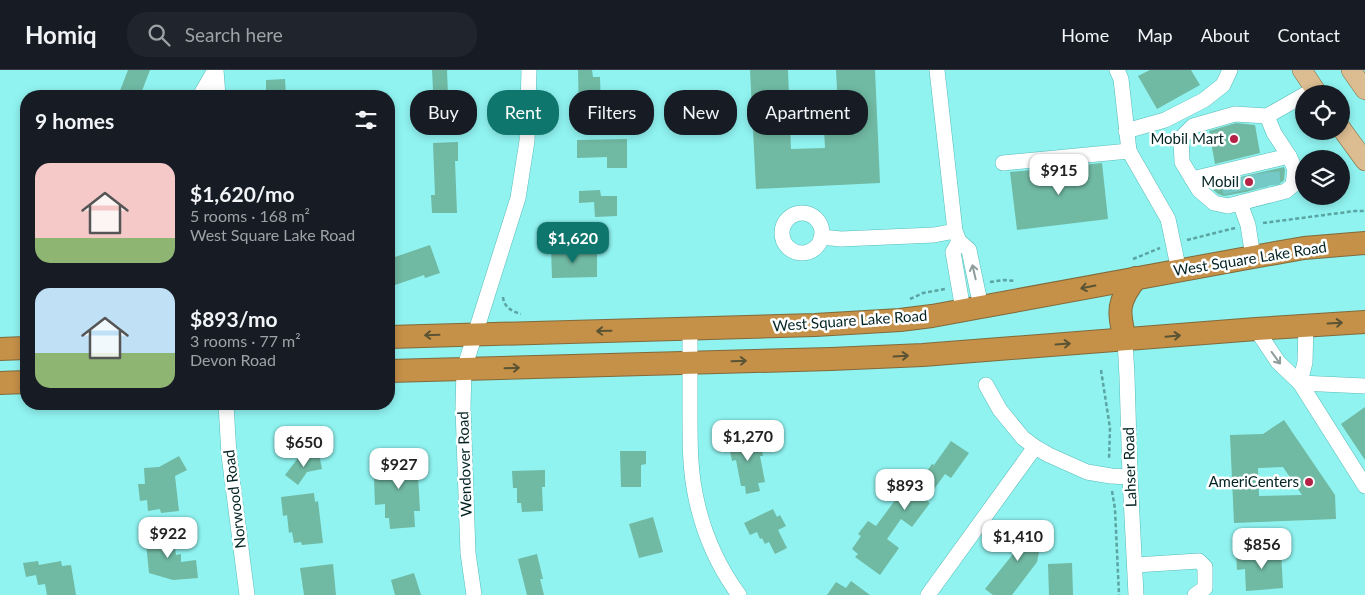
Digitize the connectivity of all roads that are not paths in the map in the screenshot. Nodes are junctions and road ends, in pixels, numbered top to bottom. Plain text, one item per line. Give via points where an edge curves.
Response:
1 (216, 70) edge
2 (529, 70) edge
3 (937, 70) edge
4 (1117, 70) edge
5 (1230, 70) edge
6 (1302, 70) edge
7 (1351, 70) edge
8 (1307, 85) edge
9 (204, 90) edge
10 (218, 90) edge
11 (1365, 90) edge
12 (1295, 101) edge
13 (1266, 116) junction
14 (1126, 131) junction
15 (1350, 140) edge
16 (1129, 151) junction
17 (1289, 156) junction
18 (1365, 161) edge
19 (1003, 163) dead end
20 (1192, 179) junction
21 (1251, 184) junction
22 (957, 236) junction
23 (821, 238) dead end
24 (1365, 243) edge
25 (1252, 257) junction
26 (1133, 269) junction
27 (1179, 270) junction
28 (972, 308) junction
29 (1365, 322) edge
30 (1306, 325) junction
31 (690, 328) junction
32 (1256, 329) junction
33 (475, 334) junction
34 (395, 336) edge
35 (1125, 339) junction
36 (20, 348) edge
37 (0, 349) edge
38 (690, 363) junction
39 (464, 369) junction
40 (395, 371) edge
41 (20, 382) edge
42 (0, 383) edge
43 (1300, 383) junction
44 (986, 385) dead end
45 (1365, 386) edge
46 (226, 410) edge
47 (1035, 447) junction
48 (1130, 477) junction
49 (1365, 486) edge
50 (1135, 565) junction
51 (247, 595) edge
52 (474, 595) edge
53 (739, 595) edge
54 (928, 595) edge
55 (1136, 595) edge
56 (1195, 595) edge

1 - 9 street
1 - 10 street
2 - 33 street, Wendover Road via 527,141 518,198
3 - 22 street
4 - 14 street
5 - 14 street via 1224,85 1204,100 1165,120
6 - 8 main road
7 - 11 main road
12 - 13 street
13 - 17 street
13 - 20 street via 1235,114 1192,126 1181,138 1182,162
14 - 16 street
15 - 18 main road
16 - 19 street
16 - 27 street via 1168,219
17 - 21 street
17 - 21 street via 1296,169 1293,185 1286,192
20 - 21 street
20 - 21 street via 1214,203 1228,206
21 - 25 street via 1248,225
22 - 23 street
22 - 28 street via 953,252 959,287
28 -> 22 street via 976,284 968,250
24 - 25 highway, West Square Lake Road via 1304,248
25 - 27 highway, West Square Lake Road
26 - 27 highway, West Square Lake Road
26 -> 28 highway, West Square Lake Road
26 - 35 highway via 1121,304 1120,318
28 - 31 highway, West Square Lake Road via 916,318 858,323
30 -> 29 highway
30 - 32 highway
30 - 43 street via 1305,362
31 -> 33 highway, West Square Lake Road
31 - 38 street
35 -> 32 highway
32 -> 43 street via 1278,362
33 -> 34 highway, West Square Lake Road
33 - 39 street, Wendover Road
38 -> 35 highway via 914,355
35 - 48 street, Lahser Road
36 - 37 highway
39 -> 38 highway
38 - 53 street via 690,450 694,492 714,554
39 - 40 highway
39 - 52 street, Wendover Road via 468,553
41 - 42 highway
43 - 45 street
43 - 49 street
44 - 47 street via 1000,410 1023,438
46 - 51 street, Norwood Road
47 - 48 street via 1086,472
47 - 54 street
48 - 50 street, Lahser Road
50 - 55 street, Lahser Road
50 - 56 street via 1199,561 1205,567 1206,588

